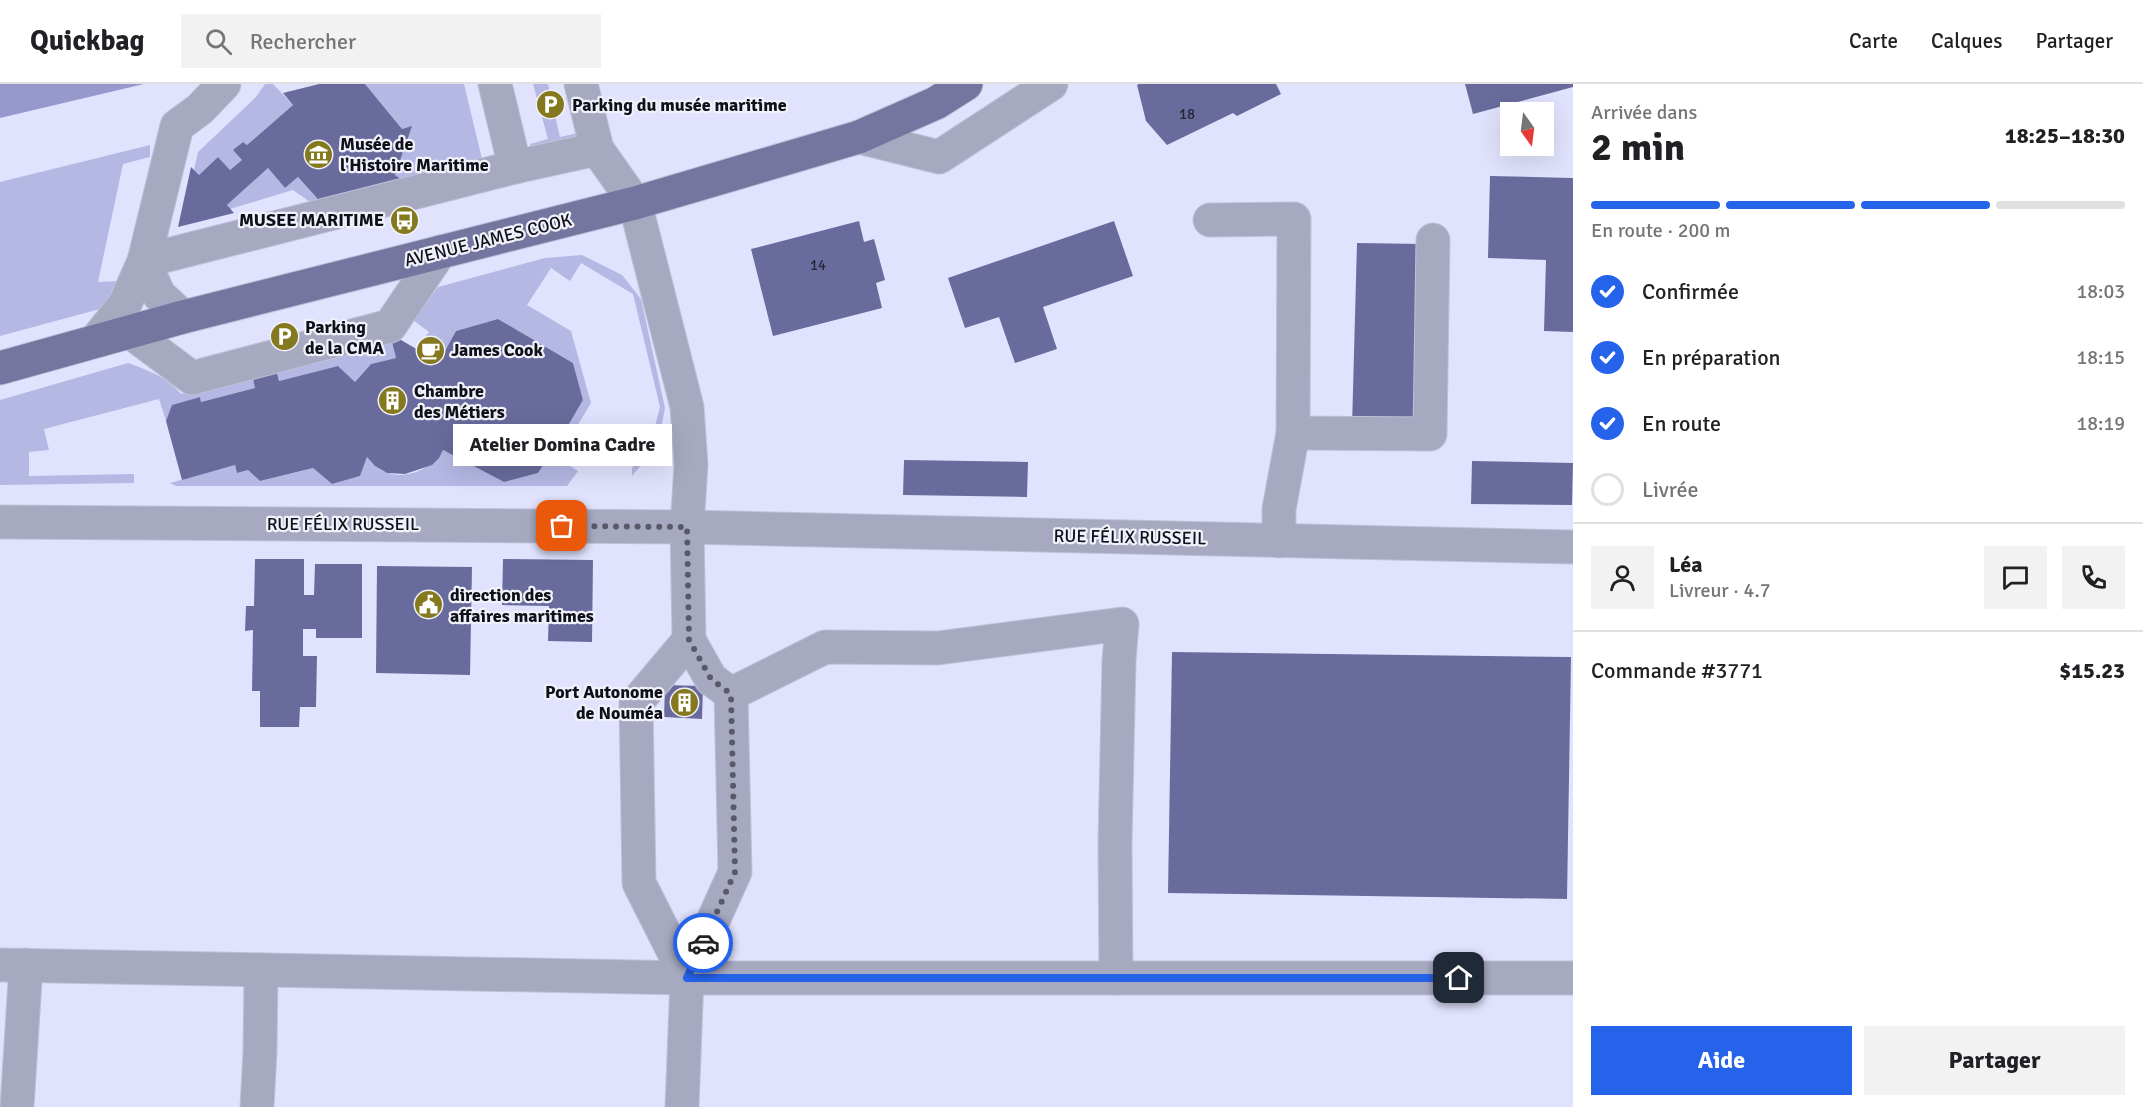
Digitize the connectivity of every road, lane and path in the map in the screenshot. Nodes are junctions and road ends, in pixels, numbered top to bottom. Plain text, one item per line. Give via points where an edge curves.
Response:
1 (224, 84) edge
2 (495, 84) edge
3 (581, 84) edge
4 (966, 84) edge
5 (1051, 84) edge
6 (859, 136) junction
7 (597, 149) junction
8 (515, 167) junction
9 (635, 203) junction
10 (1210, 220) dead end
11 (1433, 240) dead end
12 (440, 252) junction
13 (144, 261) junction
14 (183, 317) junction
15 (129, 331) junction
16 (97, 339) junction
17 (0, 368) edge
18 (1293, 433) junction
19 (0, 522) edge
20 (687, 527) junction
21 (1279, 541) junction
22 (1573, 547) edge
23 (689, 640) junction
24 (731, 694) junction
25 (13, 965) edge
26 (261, 970) junction
27 (687, 978) junction
28 (1116, 978) junction
29 (1573, 978) edge
30 (17, 1107) edge
31 (257, 1107) edge
32 (682, 1107) edge

1 - 13 street via 177,126
2 - 8 street
3 - 7 street
4 - 6 main road, AVENUE JAMES COOK via 936,103
5 - 6 street via 939,157
6 - 9 main road, AVENUE JAMES COOK
7 - 8 street
7 - 9 street
8 - 13 street
9 - 12 main road, AVENUE JAMES COOK
9 - 20 street via 687,407 691,465
10 - 18 street via 1294,219
11 - 18 street via 1430,434
12 - 14 main road, AVENUE JAMES COOK
12 - 15 street via 390,326 192,378
13 - 14 street via 159,295
13 - 16 street via 125,304
14 - 15 main road, AVENUE JAMES COOK
15 - 16 main road, AVENUE JAMES COOK
16 - 17 main road, AVENUE JAMES COOK
18 - 21 street via 1279,508
19 - 20 street, RUE FÉLIX RUSSEIL
20 - 21 street, RUE FÉLIX RUSSEIL
20 - 23 street
21 - 22 street, RUE FÉLIX RUSSEIL
23 - 24 street via 711,679
23 - 27 street via 636,703 639,883
24 - 27 street via 735,872
24 - 28 street via 825,647 938,648 1122,624 1115,843
25 - 26 street
25 - 30 street
26 - 27 street
26 - 31 street
27 - 28 street
27 - 32 street
28 - 29 street

